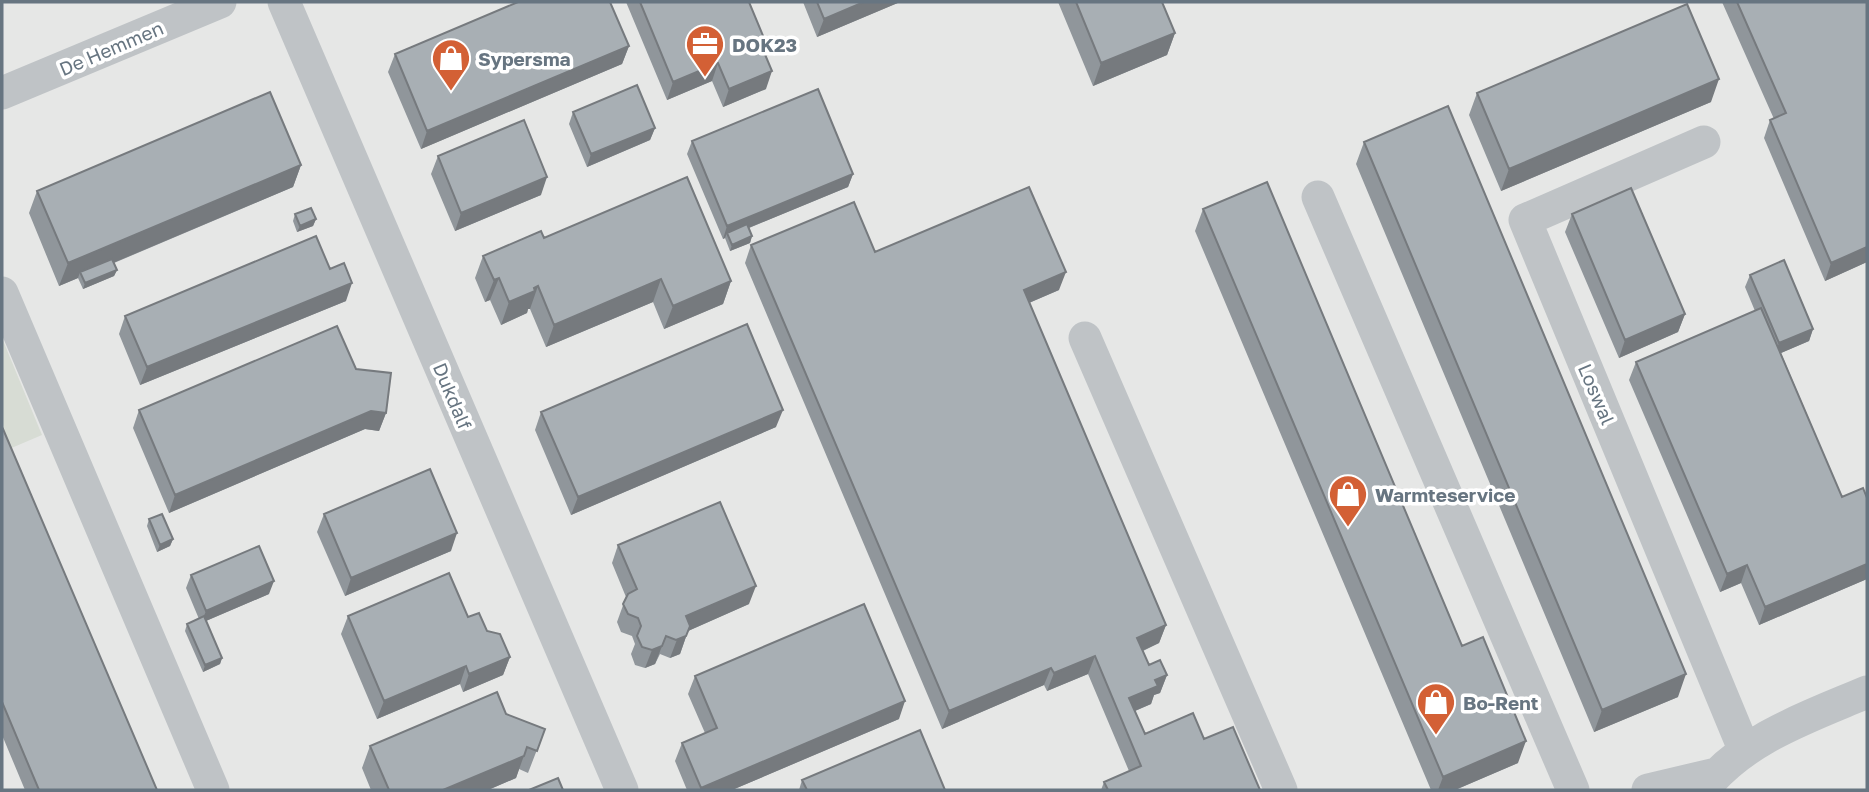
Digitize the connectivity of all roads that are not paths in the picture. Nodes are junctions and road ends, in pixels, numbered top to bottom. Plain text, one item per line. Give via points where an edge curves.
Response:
1 (220, 2) edge
2 (284, 2) edge
3 (2, 93) edge
4 (1704, 142) dead end
5 (1318, 197) dead end
6 (2, 293) edge
7 (1085, 338) dead end
8 (1867, 692) edge
9 (1744, 749) junction
10 (1709, 782) edge
11 (213, 790) edge
12 (622, 790) edge
13 (1281, 790) edge
14 (1573, 790) edge
15 (1648, 790) edge

1 - 3 street, De Hemmen
2 - 12 street, Dukdalf
4 - 9 street, Loswal via 1525,220
5 - 14 street
6 - 11 street
7 - 13 street
8 - 9 street
9 - 10 street
10 - 15 street

